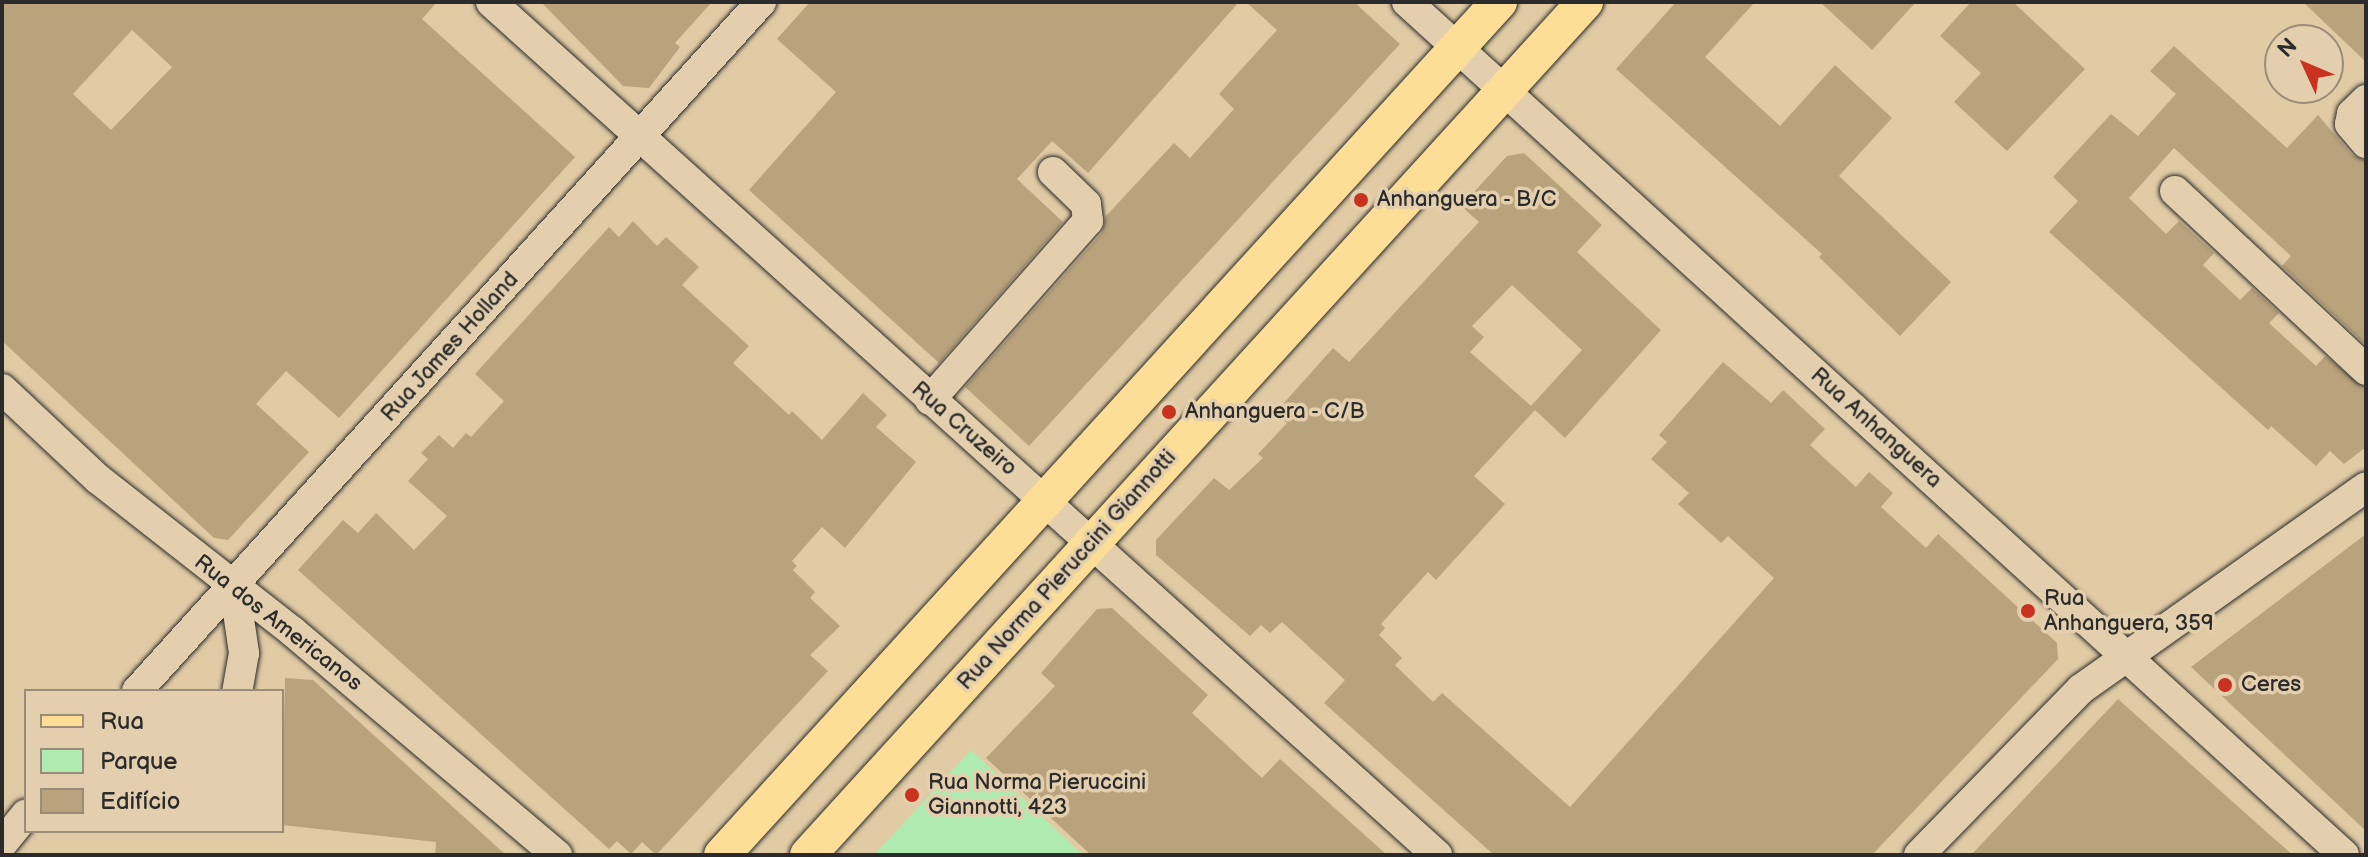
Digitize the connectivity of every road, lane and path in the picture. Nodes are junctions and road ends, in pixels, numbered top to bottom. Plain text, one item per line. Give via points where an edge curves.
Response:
1 (491, 2) edge
2 (761, 2) edge
3 (1407, 2) edge
4 (1499, 2) edge
5 (1585, 2) edge
6 (1457, 48) junction
7 (1504, 91) junction
8 (2366, 100) edge
9 (639, 139) junction
10 (2366, 143) edge
11 (1053, 172) dead end
12 (2175, 191) dead end
13 (2366, 370) edge
14 (2, 389) edge
15 (930, 400) junction
16 (2366, 487) edge
17 (1045, 500) junction
18 (1093, 542) junction
19 (234, 585) junction
20 (2127, 656) junction
21 (139, 689) edge
22 (237, 689) edge
23 (24, 816) edge
24 (2, 844) edge
25 (557, 855) edge
26 (722, 855) edge
27 (808, 855) edge
28 (1437, 855) edge
29 (1919, 855) edge
30 (2344, 855) edge

1 - 9 street, Rua Cruzeiro
2 - 9 street, Rua James Holland
3 - 6 street, Rua Anhanguera
4 - 6 main road
5 - 7 main road, Rua Norma Pieruccini Giannotti
6 - 7 street, Rua Anhanguera
6 - 17 main road
7 - 18 main road, Rua Norma Pieruccini Giannotti
7 - 20 street, Rua Anhanguera
8 - 10 street via 2350,124
9 - 15 street, Rua Cruzeiro
9 - 19 street, Rua James Holland
11 - 15 street via 1086,204 1088,221
12 - 13 street
14 - 19 street, Rua dos Americanos via 98,479
15 - 17 street, Rua Cruzeiro
16 - 20 street
17 - 18 street, Rua Cruzeiro
17 - 26 main road
18 - 27 main road, Rua Norma Pieruccini Giannotti
18 - 28 street, Rua Cruzeiro
19 - 21 street, Rua James Holland
19 - 22 street via 244,653
19 - 25 street, Rua dos Americanos
20 - 29 street via 2050,719
20 - 30 street, Rua Anhanguera
23 - 24 street

